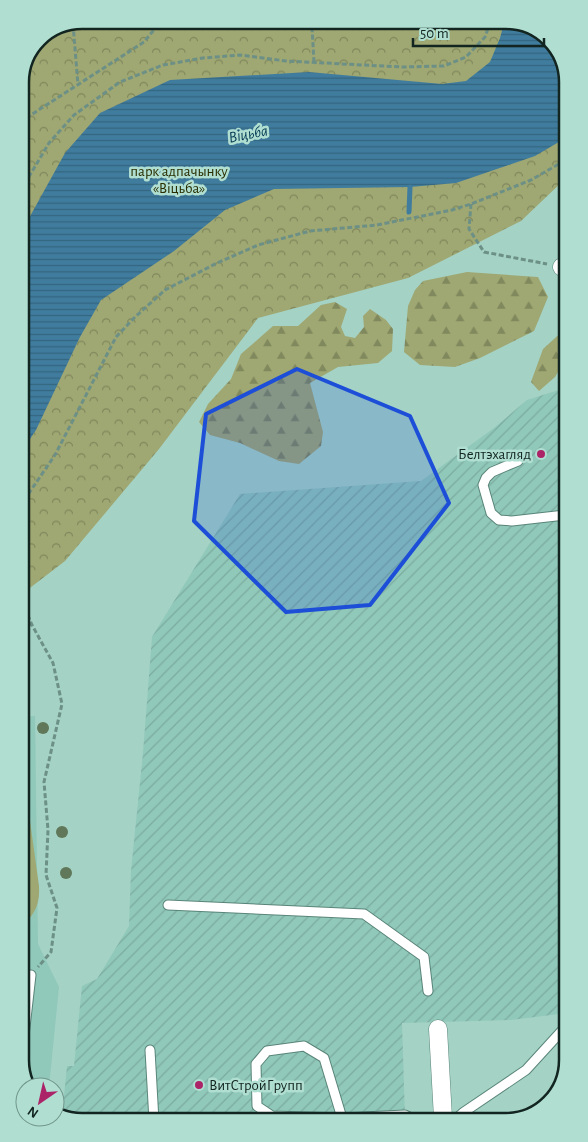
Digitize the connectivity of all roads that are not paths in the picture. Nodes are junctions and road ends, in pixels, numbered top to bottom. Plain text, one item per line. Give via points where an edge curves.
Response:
1 (518, 462) dead end
2 (559, 516) edge
3 (168, 906) dead end
4 (428, 991) dead end
5 (434, 1029) dead end
6 (559, 1034) edge
7 (150, 1050) dead end
8 (154, 1113) edge
9 (268, 1113) edge
10 (340, 1113) edge
11 (443, 1113) edge
12 (463, 1113) edge

1 - 2 lane via 492,472 486,478 484,486 491,513 499,520 512,521
3 - 4 lane via 364,914 424,957
5 - 11 street
6 - 12 lane via 526,1070
7 - 8 lane
9 - 10 lane via 258,1106 256,1064 267,1050 304,1046 324,1058

